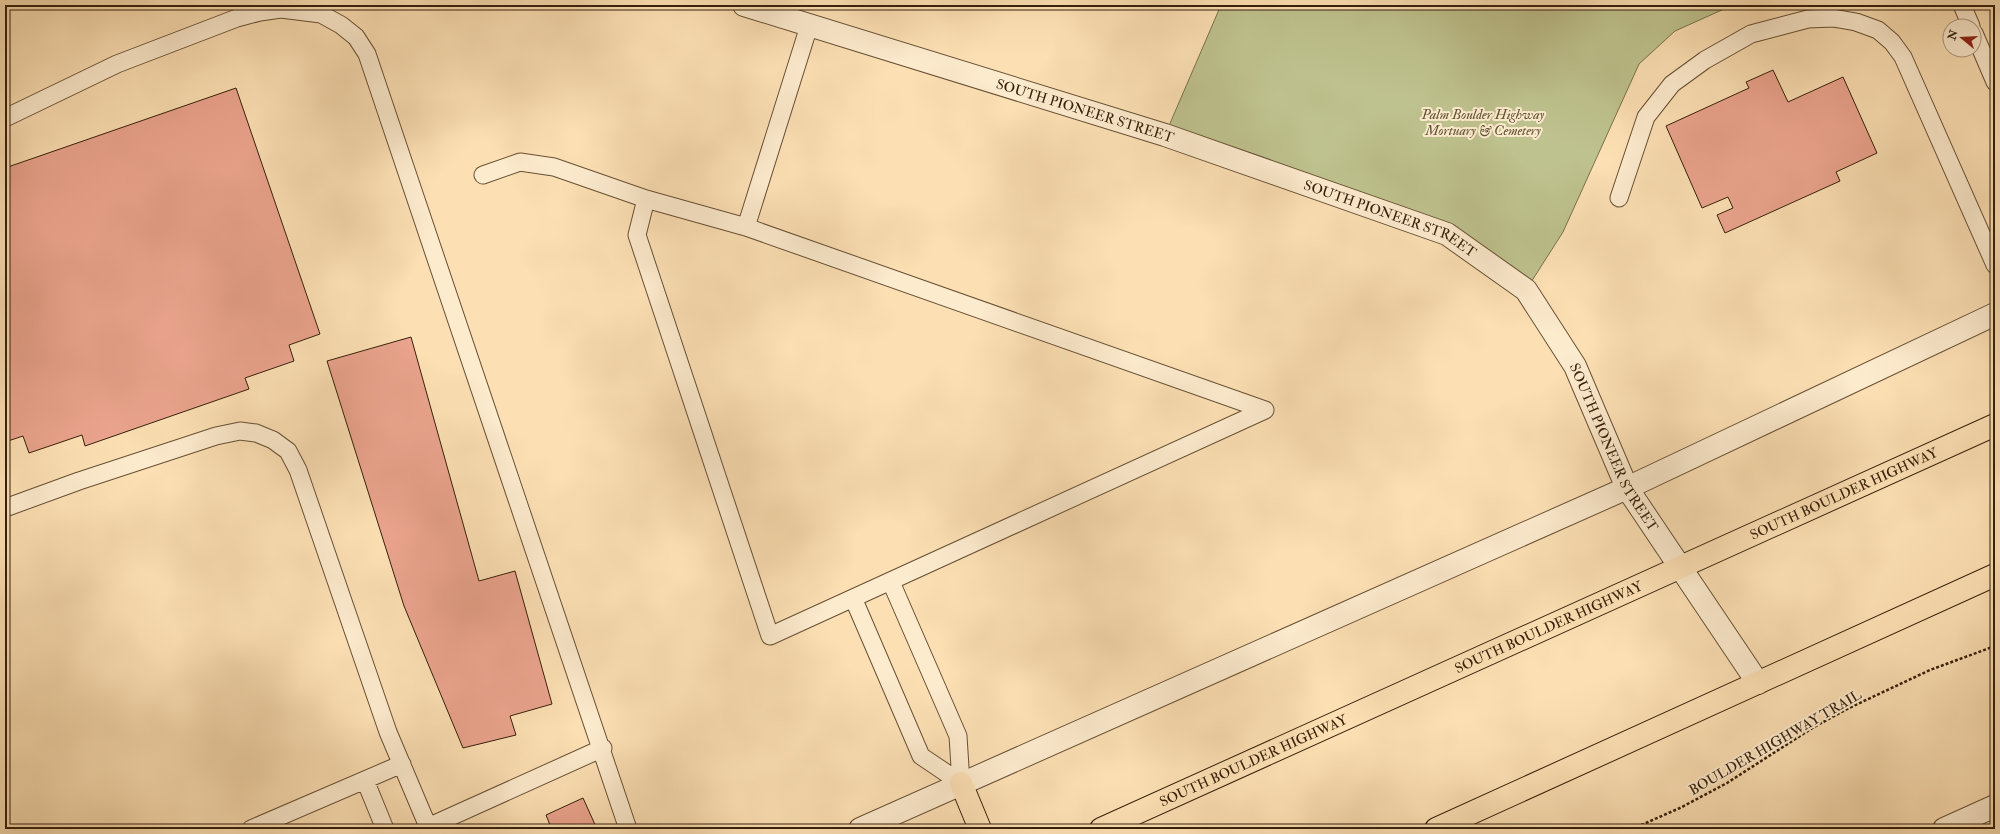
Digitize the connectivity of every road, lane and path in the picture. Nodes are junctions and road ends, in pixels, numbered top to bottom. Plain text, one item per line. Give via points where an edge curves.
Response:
1 (744, 5) edge
2 (1962, 5) edge
3 (1968, 18) edge
4 (808, 26) junction
5 (1982, 51) edge
6 (1995, 82) edge
7 (5, 118) edge
8 (483, 175) dead end
9 (1619, 198) dead end
10 (646, 199) junction
11 (746, 227) junction
12 (1995, 265) edge
13 (1995, 314) edge
14 (1995, 425) edge
15 (1627, 488) junction
16 (5, 508) edge
17 (1680, 567) junction
18 (1995, 575) edge
19 (891, 582) junction
20 (854, 600) junction
21 (1995, 646) edge
22 (1758, 683) junction
23 (603, 748) junction
24 (402, 764) junction
25 (365, 780) junction
26 (961, 784) junction
27 (1995, 806) edge
28 (428, 828) edge
29 (251, 829) edge
30 (385, 829) edge
31 (628, 829) edge
32 (860, 829) edge
33 (980, 829) edge
34 (1101, 829) edge
35 (1436, 829) edge
36 (1632, 829) edge
37 (1944, 829) edge

1 - 4 street, SOUTH PIONEER STREET
2 - 3 lane
4 - 11 lane
4 - 15 street, SOUTH PIONEER STREET via 1165,135 1446,234 1526,290 1575,366
5 - 6 lane
7 - 23 lane via 117,64 237,18 260,12 281,9 320,14 341,25 356,37 367,54
8 - 10 lane via 520,162 554,167
9 - 12 lane via 1646,117 1672,84 1705,60 1752,34 1808,19 1833,18 1856,22 1878,30 1892,42 1903,57
10 - 11 lane
10 - 20 lane via 637,235 770,636
11 - 19 lane via 1265,410
13 - 15 street
14 - 17 main road, SOUTH BOULDER HIGHWAY
15 - 17 street, SOUTH PIONEER STREET
15 - 26 street
16 - 24 lane via 216,436 240,431 256,433 273,440 288,451 298,470 388,732
17 - 22 street, SOUTH PIONEER STREET
17 - 34 main road, SOUTH BOULDER HIGHWAY
18 - 22 main road
19 - 20 lane
19 - 26 lane via 958,736
20 - 26 lane via 921,756
21 - 36 path, BOULDER HIGHWAY TRAIL via 1930,670 1862,702 1814,727 1727,782 1680,808
22 - 35 main road
23 - 28 lane
23 - 31 lane
24 - 25 lane
24 - 28 lane
25 - 29 lane
25 - 30 lane
26 - 32 street
26 - 33 main road
27 - 37 street

